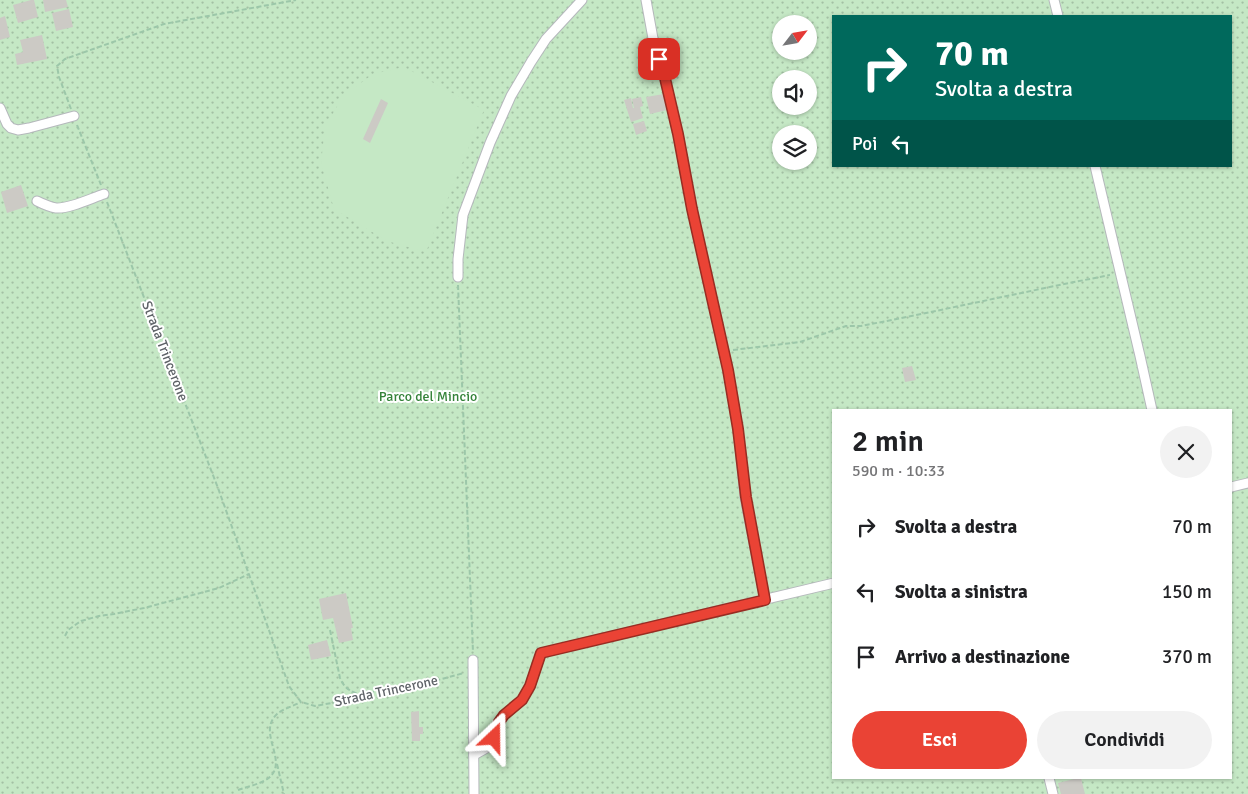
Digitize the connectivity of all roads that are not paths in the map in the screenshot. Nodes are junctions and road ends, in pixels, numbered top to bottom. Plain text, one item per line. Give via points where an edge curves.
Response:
1 (582, 0) edge
2 (646, 0) edge
3 (1054, 0) edge
4 (1058, 15) edge
5 (0, 108) edge
6 (74, 116) road end
7 (1095, 167) edge
8 (104, 194) road end
9 (37, 201) dead end
10 (458, 277) road end
11 (1152, 409) edge
12 (1248, 483) edge
13 (1232, 487) edge
14 (832, 583) edge
15 (765, 600) junction
16 (473, 660) road end
17 (474, 755) junction
18 (1049, 779) edge
19 (474, 794) edge
20 (1053, 794) edge

1 - 10 street via 546,39 511,96 463,215
2 - 15 street via 728,370
3 - 4 street
5 - 6 street via 6,124 18,130
7 - 11 street
8 - 9 street via 58,208
12 - 13 street
14 - 15 street
15 - 17 street via 541,653 522,700 499,722 490,746
16 - 17 street
17 - 19 street
18 - 20 street

